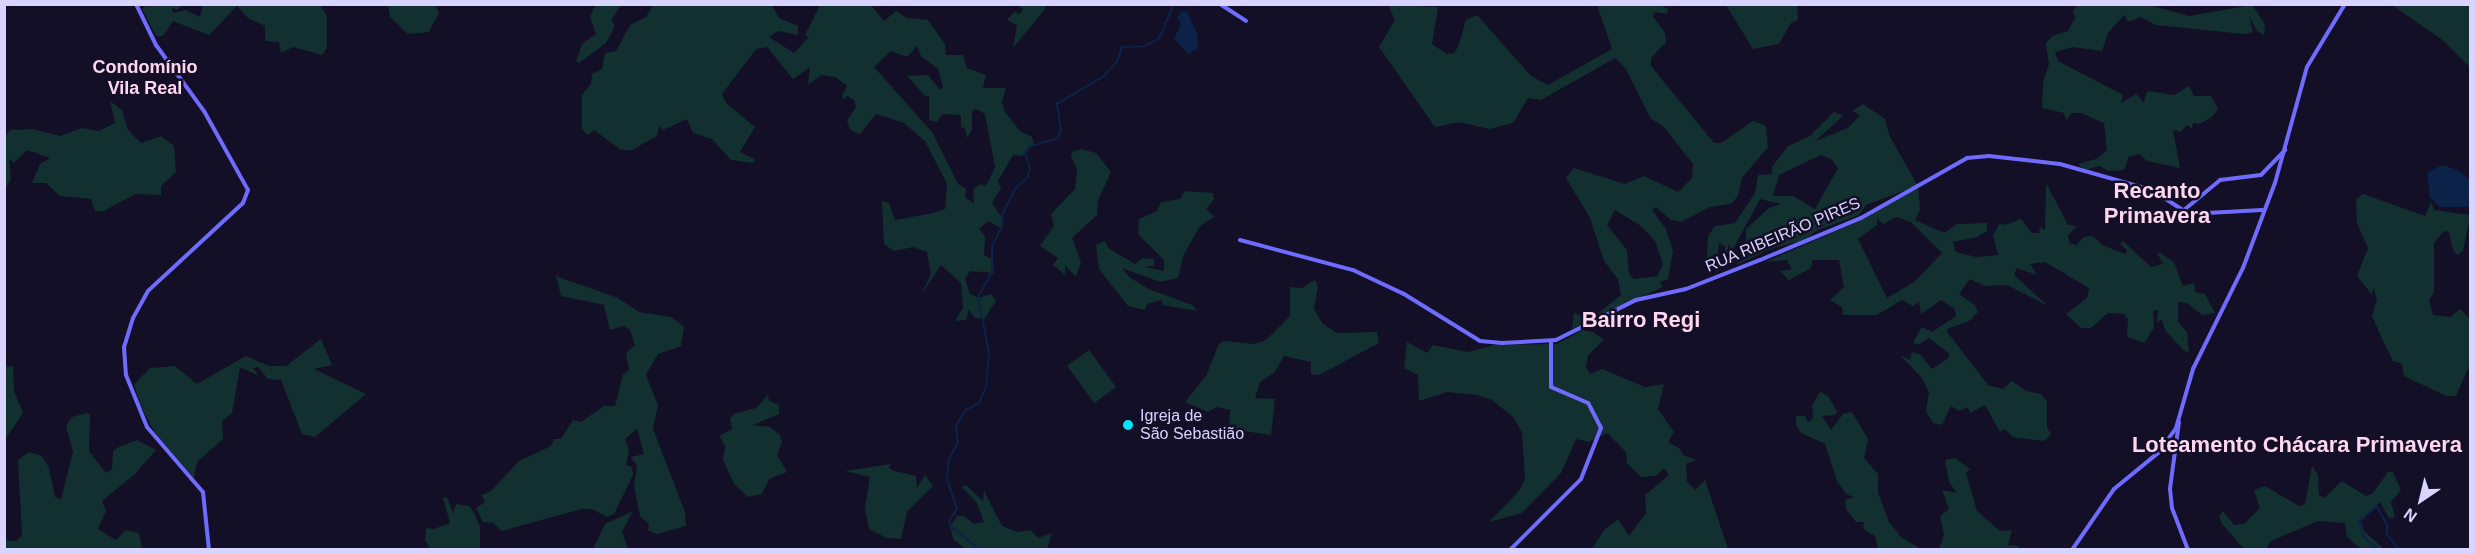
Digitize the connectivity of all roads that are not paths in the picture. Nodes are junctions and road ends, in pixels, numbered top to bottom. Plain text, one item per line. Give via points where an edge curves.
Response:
1 (136, 4) edge
2 (1220, 4) edge
3 (2345, 4) edge
4 (1246, 21) dead end
5 (2286, 148) junction
6 (2262, 210) junction
7 (2183, 211) junction
8 (1240, 240) dead end
9 (1551, 341) junction
10 (2179, 422) junction
11 (209, 549) edge
12 (1510, 549) edge
13 (2072, 549) edge
14 (2188, 549) edge

1 - 11 street via 156,45 226,147 248,190 243,203 148,291 133,318 124,347 126,375 150,431 203,492
2 - 4 street
3 - 5 street via 2307,68
5 - 6 street
5 - 7 street via 2261,175 2220,180
6 - 7 street, RUA RIBEIRÃO PIRES via 2195,215
6 - 10 street via 2243,268 2193,369
7 - 9 street, RUA RIBEIRÃO PIRES via 2152,190 2060,164 1989,156 1967,158 1861,218 1686,289 1636,300
8 - 9 street via 1353,270 1404,294 1480,341
9 - 12 street via 1551,387 1588,403 1602,428 1581,479
10 - 13 street via 2164,447 2108,496
10 - 14 street via 2170,489 2172,508

